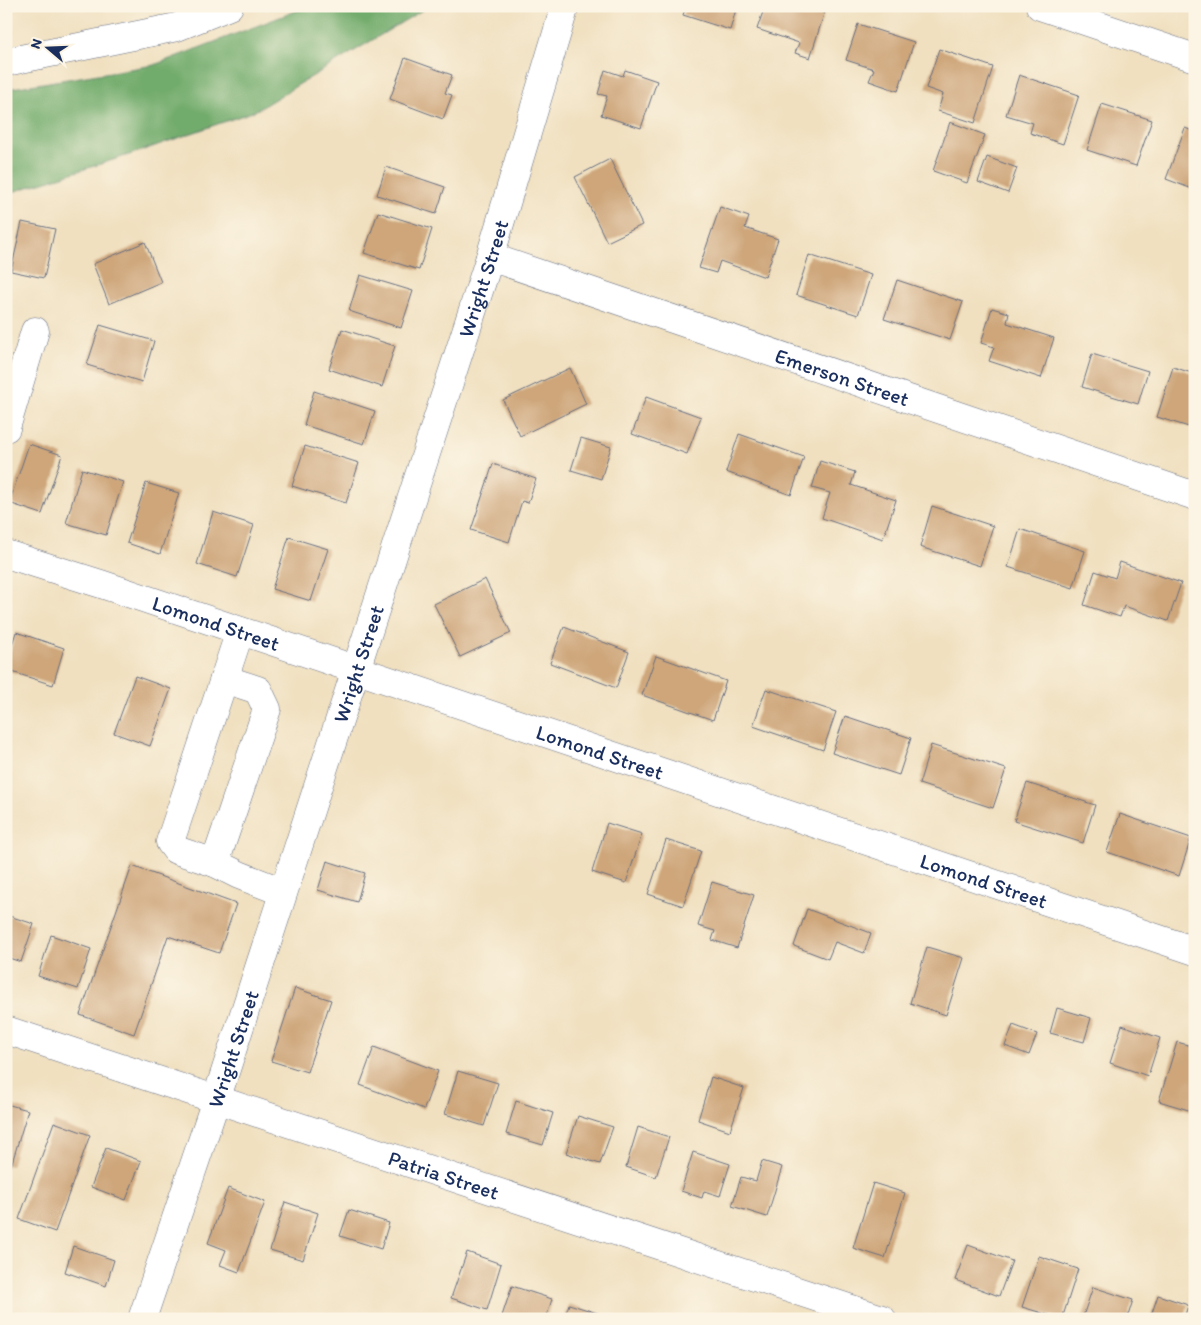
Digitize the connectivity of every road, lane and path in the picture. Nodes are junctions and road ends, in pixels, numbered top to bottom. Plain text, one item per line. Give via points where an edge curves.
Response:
1 (229, 6) edge
2 (565, 6) edge
3 (1040, 6) edge
4 (1195, 58) edge
5 (6, 62) edge
6 (490, 256) junction
7 (36, 331) dead end
8 (6, 428) edge
9 (1195, 496) edge
10 (6, 554) edge
11 (240, 630) junction
12 (355, 669) junction
13 (224, 679) junction
14 (215, 863) junction
15 (283, 892) junction
16 (1195, 951) edge
17 (6, 1030) edge
18 (216, 1100) junction
19 (142, 1319) edge
20 (882, 1319) edge

1 - 5 main road via 177,27
2 - 6 main road, Wright Street
3 - 4 main road
6 - 9 main road, Emerson Street
6 - 12 main road, Wright Street
7 - 8 main road
10 - 11 main road, Lomond Street
11 - 12 main road, Lomond Street
11 - 13 main road
12 - 15 main road, Wright Street
12 - 16 main road, Lomond Street
13 - 14 main road via 258,690 267,709
13 - 14 main road via 170,842 176,850
14 - 15 main road
15 - 18 main road, Wright Street
17 - 18 main road, Patria Street
18 - 19 main road, Wright Street
18 - 20 main road, Patria Street

